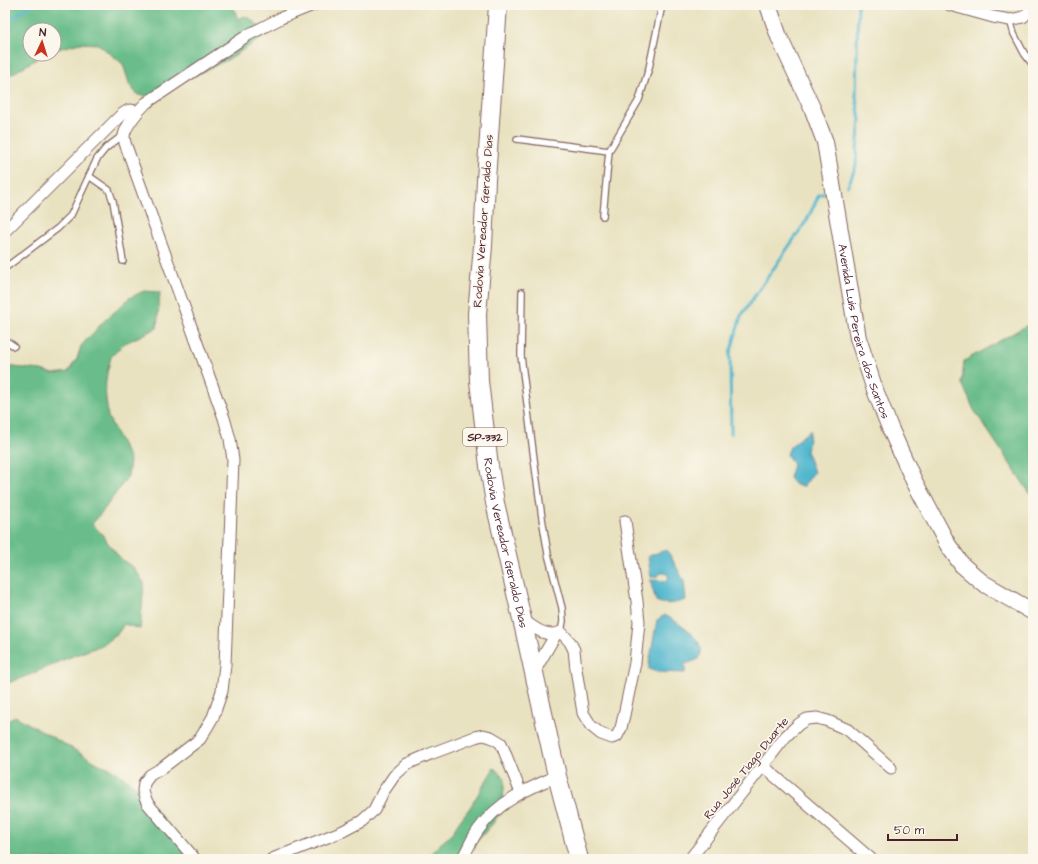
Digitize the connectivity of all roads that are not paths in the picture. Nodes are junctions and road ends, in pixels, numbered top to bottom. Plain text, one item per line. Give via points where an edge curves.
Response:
1 (313, 5) edge
2 (498, 5) edge
3 (662, 5) edge
4 (768, 5) edge
5 (950, 5) edge
6 (1033, 6) edge
7 (1010, 20) junction
8 (1033, 65) edge
9 (137, 112) junction
10 (124, 135) junction
11 (517, 139) dead end
12 (609, 151) junction
13 (89, 176) junction
14 (603, 216) dead end
15 (5, 231) edge
16 (123, 260) dead end
17 (5, 268) edge
18 (522, 292) dead end
19 (5, 340) edge
20 (14, 346) dead end
21 (626, 521) dead end
22 (1033, 612) edge
23 (522, 619) junction
24 (558, 633) junction
25 (534, 672) junction
26 (763, 766) junction
27 (891, 768) dead end
28 (557, 776) junction
29 (521, 793) junction
30 (195, 859) edge
31 (272, 859) edge
32 (462, 859) edge
33 (579, 859) edge
34 (690, 859) edge
35 (871, 859) edge

1 - 9 street via 280,18 248,35 146,103
2 - 23 main road, Rodovia Vereador Geraldo Dias / SP-332 via 483,246 476,314 488,466
3 - 12 lane via 649,68 638,100
4 - 22 street, Avenida Luís Pereira dos Santos via 779,37 825,142 858,338 890,428 914,481 962,565 983,583
5 - 7 street
6 - 7 street via 1023,17
7 - 8 lane via 1014,34
9 - 10 street
9 - 15 street via 132,109 122,115
10 - 13 lane via 106,148
10 - 30 street via 224,418 233,460 222,691 213,717 200,739 150,775 144,783 143,791 148,804
11 - 12 lane
12 - 14 lane
13 - 16 lane via 109,190
13 - 17 lane via 71,215
18 - 24 lane via 521,356 542,518 562,608 563,620
19 - 20 lane
21 - 24 street via 639,622 635,663 617,736 606,737 590,726 583,713 574,650 570,642
23 - 24 street via 547,634
23 - 25 main road, Rodovia Vereador Geraldo Dias / SP-332
24 - 25 street
25 - 28 main road, Rodovia Vereador Geraldo Dias / SP-332
26 - 27 street, Rua José Tiago Duarte via 786,736 799,724 807,719 817,718 848,730
26 - 34 street, Rua José Tiago Duarte
26 - 35 street
28 - 29 street
28 - 33 main road, Rodovia Vereador Geraldo Dias / SP-332
29 - 31 street via 501,743 483,735 475,737 407,764 394,776 374,810 362,821
29 - 32 street via 501,805 488,817

